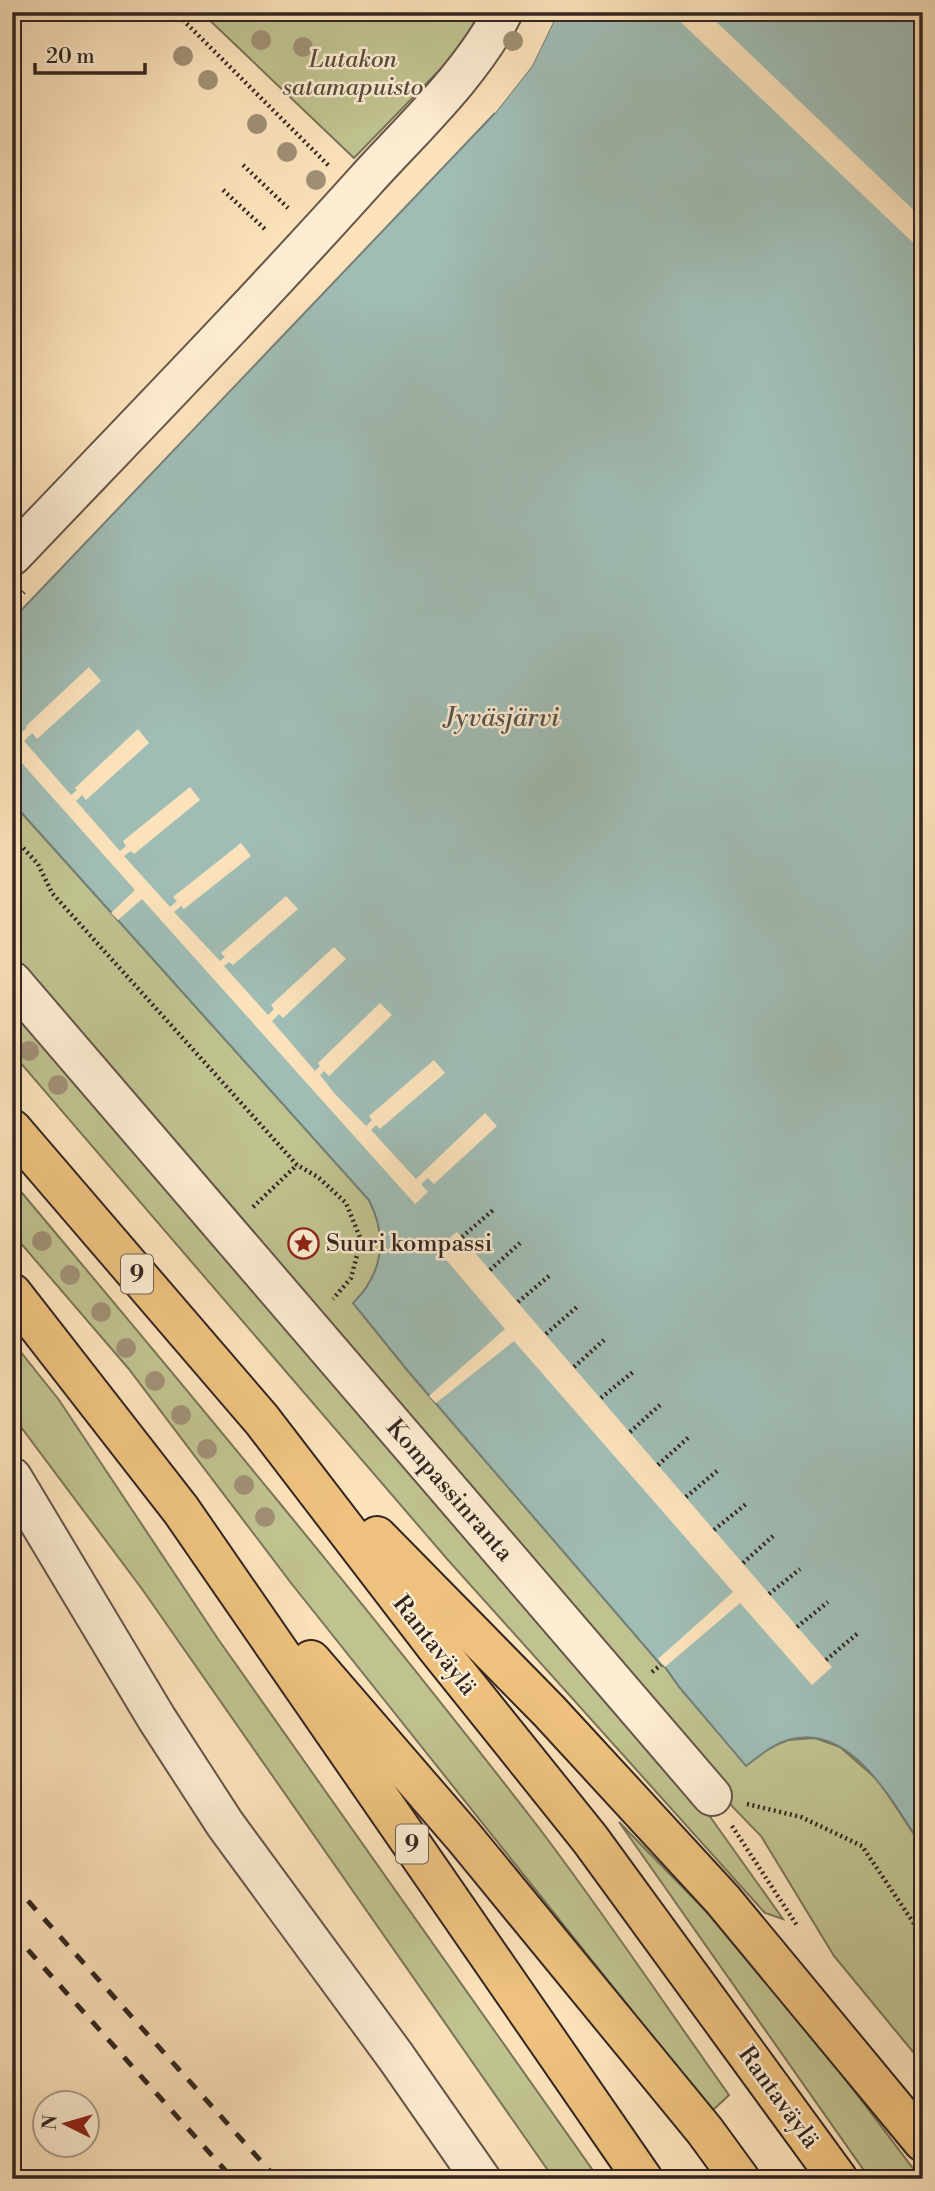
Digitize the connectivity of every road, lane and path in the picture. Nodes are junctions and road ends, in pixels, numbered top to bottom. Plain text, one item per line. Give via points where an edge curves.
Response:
1 (175, 12) edge
2 (503, 12) edge
3 (243, 165) dead end
4 (223, 190) dead end
5 (356, 191) junction
6 (307, 247) junction
7 (12, 556) edge
8 (12, 836) edge
9 (12, 981) edge
10 (12, 1129) edge
11 (297, 1165) junction
12 (493, 1210) dead end
13 (228, 1231) junction
14 (462, 1237) dead end
15 (520, 1243) dead end
16 (490, 1270) dead end
17 (549, 1276) dead end
18 (12, 1293) edge
19 (518, 1303) dead end
20 (578, 1306) dead end
21 (305, 1322) junction
22 (545, 1334) dead end
23 (604, 1340) dead end
24 (574, 1367) dead end
25 (633, 1372) dead end
26 (600, 1398) dead end
27 (660, 1405) dead end
28 (262, 1420) junction
29 (630, 1432) dead end
30 (689, 1437) dead end
31 (658, 1465) dead end
32 (716, 1471) dead end
33 (12, 1477) edge
34 (686, 1497) dead end
35 (746, 1504) dead end
36 (181, 1510) junction
37 (714, 1530) dead end
38 (773, 1536) dead end
39 (743, 1563) dead end
40 (800, 1569) dead end
41 (769, 1594) dead end
42 (828, 1602) dead end
43 (797, 1627) dead end
44 (858, 1633) dead end
45 (825, 1660) dead end
46 (712, 1796) junction
47 (799, 1928) dead end
48 (923, 1937) edge
49 (923, 2142) edge
50 (481, 2179) edge
51 (643, 2179) edge
52 (740, 2179) edge
53 (838, 2179) edge

1 - 5 path
2 - 5 lane via 468,66
3 - 6 path
4 - 6 path
5 - 6 lane
6 - 7 lane
8 - 11 path via 38,864 52,893
9 - 13 lane, Kompassinranta
10 - 28 highway, Rantaväylä / 9
11 - 13 path
11 - 21 path via 346,1203 361,1240 351,1278 327,1306
12 - 14 path
13 - 21 lane, Kompassinranta
15 - 16 path
17 - 19 path
18 - 36 highway, 9
20 - 22 path
21 - 46 lane, Kompassinranta
23 - 24 path
25 - 26 path
27 - 29 path
28 - 49 highway via 558,1721 722,1899
28 - 53 highway, Rantaväylä / 9 via 590,1839
30 - 31 path
32 - 34 path
33 - 50 lane via 225,1824
35 - 37 path
36 - 51 highway, 9
36 - 52 highway via 463,1836
38 - 39 path
40 - 41 path
42 - 43 path
44 - 45 path
46 - 47 path
46 - 48 path via 801,1817 862,1846

